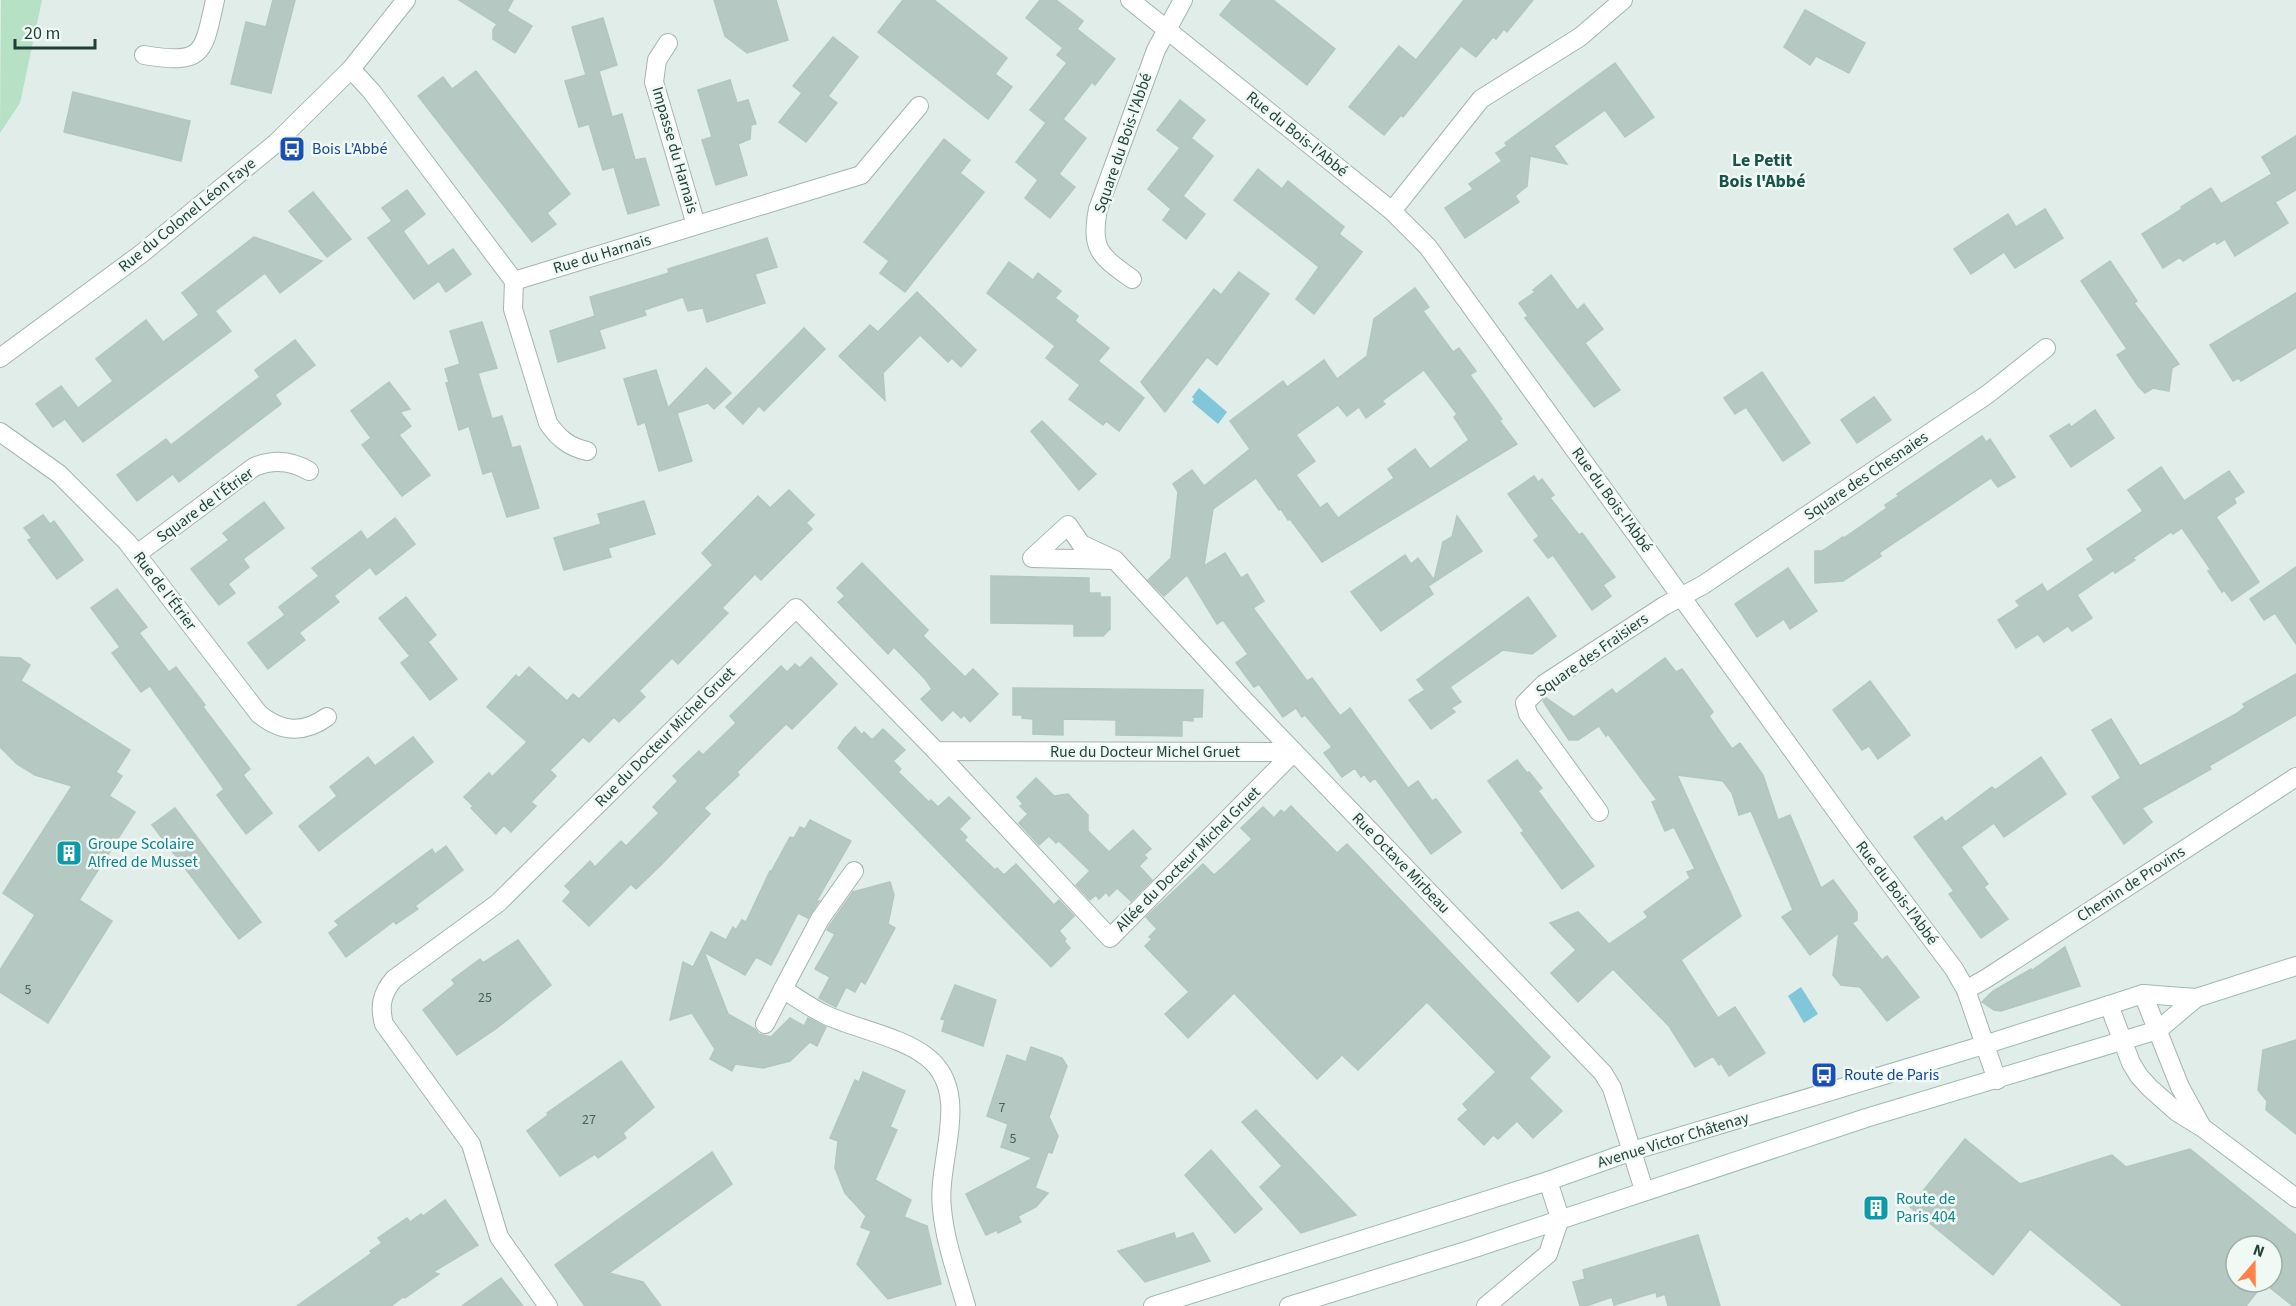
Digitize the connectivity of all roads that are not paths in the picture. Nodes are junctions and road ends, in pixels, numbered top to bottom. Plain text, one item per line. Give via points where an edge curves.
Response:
1 (215, 0) edge
2 (406, 0) edge
3 (1130, 0) edge
4 (1183, 0) edge
5 (1623, 0) edge
6 (1167, 30) junction
7 (668, 43) dead end
8 (144, 55) dead end
9 (351, 69) junction
10 (919, 106) dead end
11 (1392, 211) junction
12 (696, 225) junction
13 (1132, 279) dead end
14 (514, 281) junction
15 (2046, 348) dead end
16 (0, 358) edge
17 (0, 432) edge
18 (587, 451) dead end
19 (309, 471) dead end
20 (137, 554) junction
21 (1115, 560) dead end
22 (1682, 598) junction
23 (327, 717) dead end
24 (936, 751) junction
25 (1294, 752) junction
26 (2296, 777) edge
27 (1599, 812) dead end
28 (854, 871) dead end
29 (2296, 966) edge
30 (783, 989) junction
31 (1966, 990) junction
32 (2143, 994) junction
33 (2196, 998) junction
34 (2109, 1005) junction
35 (765, 1024) dead end
36 (2158, 1030) junction
37 (2122, 1042) junction
38 (1984, 1045) junction
39 (1997, 1080) junction
40 (2203, 1128) junction
41 (1632, 1151) junction
42 (1548, 1181) junction
43 (1644, 1190) junction
44 (2296, 1198) edge
45 (1560, 1218) junction
46 (548, 1306) edge
47 (966, 1306) edge
48 (1153, 1306) edge
49 (1289, 1306) edge
50 (1486, 1306) edge

1 - 8 street via 207,39 197,52 178,59
2 - 9 street, Rue du Colonel Léon Faye
3 - 6 street, Rue du Bois-l'Abbé
4 - 6 street, Square du Bois-l'Abbé
5 - 11 street via 1580,37 1481,99
6 - 11 street, Rue du Bois-l'Abbé
6 - 13 street, Square du Bois-l'Abbé via 1152,61 1096,222 1097,242 1104,259
7 - 12 street, Impasse du Harnais via 657,60 654,82
9 - 14 street
9 - 16 street, Rue du Colonel Léon Faye via 267,151 141,254
10 - 12 street, Rue du Harnais via 861,175
11 - 22 street, Rue du Bois-l'Abbé via 1428,247
12 - 14 street, Rue du Harnais
14 - 18 street via 513,309 548,423 566,443
15 - 22 street, Square des Chesnaies via 1988,394
17 - 20 street, Rue de l'Étrier via 59,474
19 - 20 street, Square de l'Étrier via 282,461 254,467
20 - 23 street, Rue de l'Étrier via 259,714 280,728 293,730
21 - 25 street, Rue Octave Mirbeau
22 - 27 street, Square des Fraisiers via 1544,684 1525,703 1528,714
22 - 31 street, Rue du Bois-l'Abbé
24 - 25 street, Rue du Docteur Michel Gruet
24 - 25 street, Allée du Docteur Michel Gruet via 1110,938
24 - 46 street, Rue du Docteur Michel Gruet via 796,608 498,903 387,988 381,1008 384,1024 471,1144 499,1237
25 - 41 street, Rue Octave Mirbeau via 1603,1073 1612,1088
26 - 31 street, Chemin de Provins
28 - 30 street via 820,919
29 - 33 street, Avenue Victor Châtenay
30 - 35 street
30 - 47 street via 825,1015 918,1051 946,1082 951,1112 941,1180 942,1211
31 - 38 street, Rue du Bois-l'Abbé
32 - 33 street, Avenue Victor Châtenay
32 - 34 street, Avenue Victor Châtenay
32 - 36 street
33 - 36 street, Avenue Victor Châtenay
34 - 37 street
34 - 38 street, Avenue Victor Châtenay
36 - 37 street, Avenue Victor Châtenay
36 - 40 street via 2180,1087
37 - 39 street, Avenue Victor Châtenay
37 - 40 street via 2139,1076 2177,1112
38 - 39 street, Rue du Bois-l'Abbé
38 - 41 street, Avenue Victor Châtenay
39 - 43 street, Avenue Victor Châtenay
40 - 44 street
41 - 42 street, Avenue Victor Châtenay
41 - 43 street, Rue Octave Mirbeau
42 - 45 street
42 - 48 street, Avenue Victor Châtenay
43 - 45 street, Avenue Victor Châtenay
45 - 49 street, Avenue Victor Châtenay
45 - 50 street via 1548,1254

